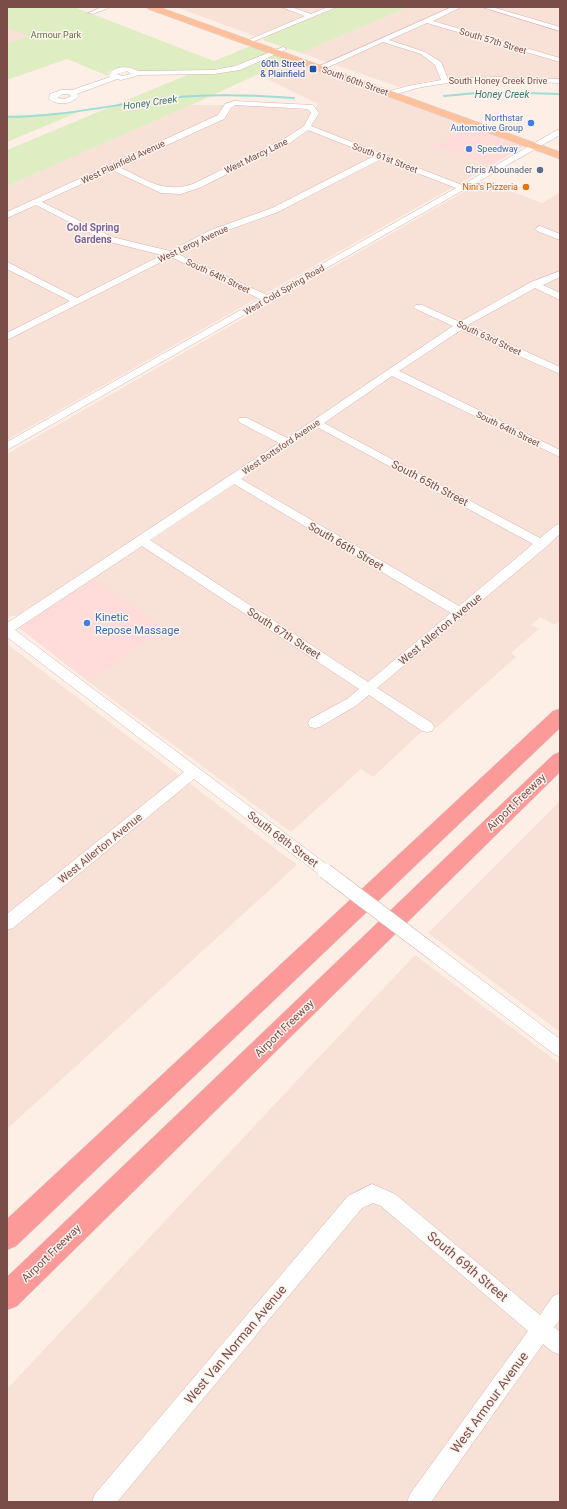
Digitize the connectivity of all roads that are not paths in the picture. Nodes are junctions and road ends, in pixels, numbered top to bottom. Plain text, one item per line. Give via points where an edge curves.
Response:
1 (108, 7) edge
2 (151, 7) edge
3 (167, 7) edge
4 (284, 7) edge
5 (334, 7) edge
6 (458, 7) edge
7 (485, 7) edge
8 (91, 13) dead end
9 (311, 16) junction
10 (427, 21) junction
11 (560, 29) edge
12 (382, 40) junction
13 (252, 41) junction
14 (280, 51) junction
15 (560, 60) edge
16 (323, 66) junction
17 (560, 74) edge
18 (445, 81) junction
19 (394, 92) junction
20 (72, 93) dead end
21 (482, 127) junction
22 (307, 128) junction
23 (507, 129) junction
24 (560, 132) edge
25 (539, 144) junction
26 (560, 148) edge
27 (381, 156) junction
28 (560, 156) edge
29 (113, 167) junction
30 (463, 188) junction
31 (36, 202) junction
32 (7, 215) edge
33 (540, 229) dead end
34 (560, 237) edge
35 (171, 254) junction
36 (7, 265) edge
37 (560, 274) edge
38 (534, 284) junction
39 (560, 298) edge
40 (267, 299) junction
41 (76, 302) junction
42 (419, 306) dead end
43 (461, 326) junction
44 (7, 338) edge
45 (560, 371) edge
46 (392, 372) junction
47 (243, 420) dead end
48 (317, 423) junction
49 (287, 443) junction
50 (7, 447) edge
51 (560, 454) edge
52 (233, 479) junction
53 (560, 528) edge
54 (142, 540) junction
55 (542, 544) junction
56 (459, 612) junction
57 (7, 629) edge
58 (369, 689) junction
59 (560, 716) edge
60 (315, 723) dead end
61 (427, 727) dead end
62 (560, 760) edge
63 (194, 772) junction
64 (7, 923) edge
65 (560, 1049) edge
66 (372, 1193) joint
67 (7, 1237) edge
68 (7, 1296) edge
69 (560, 1303) edge
70 (542, 1329) junction
71 (560, 1345) edge
72 (103, 1502) edge
73 (418, 1502) edge

1 - 8 street
2 - 13 main road, South 60th Street
3 - 13 main road, South 60th Street
4 - 9 street
5 - 9 street
6 - 10 street
7 - 11 street
9 - 13 street
10 - 12 street
10 - 15 street, South 57th Street
12 - 16 street
12 - 18 street via 423,53 438,64
13 - 14 main road, South 60th Street
14 - 16 main road, South 60th Street
14 - 20 street via 237,68 214,72 135,73 121,70 114,73 116,77
16 - 19 main road, South 60th Street
17 - 18 street, South Honey Creek Drive
18 - 19 street, South Honey Creek Drive via 415,85
19 - 21 main road, South 60th Street
19 - 23 main road, South 60th Street
21 - 23 main road
21 - 25 main road, South 60th Street
22 - 27 street, South 61st Street
22 - 29 street, West Marcy Lane via 287,141 196,186 180,191 161,190
22 - 29 street, West Plainfield Avenue via 315,113 310,107 234,103 228,106 221,117
23 - 25 main road, South 60th Street
24 - 25 street, West Cold Spring Road
25 - 26 main road, South 60th Street
25 - 28 main road, South 60th Street
25 - 30 street, West Cold Spring Road
27 - 30 street, South 61st Street
27 - 35 street, West Leroy Avenue via 275,210 214,232
29 - 31 street, West Plainfield Avenue
30 - 40 street, West Cold Spring Road
31 - 32 street, West Plainfield Avenue
31 - 35 street, South 64th Street via 110,239
33 - 34 street
35 - 40 street, South 64th Street
35 - 41 street, West Leroy Avenue
36 - 41 street
37 - 38 street, West Bottsford Avenue
38 - 39 street
38 - 43 street, West Bottsford Avenue
40 - 50 street, West Cold Spring Road
41 - 44 street, West Leroy Avenue
42 - 43 street, South 63rd Street
43 - 45 street, South 63rd Street
43 - 46 street, West Bottsford Avenue
46 - 48 street, West Bottsford Avenue
46 - 51 street, South 64th Street
47 - 49 street
48 - 49 street, West Bottsford Avenue
48 - 55 street, South 65th Street
49 - 52 street, West Bottsford Avenue
52 - 54 street, West Bottsford Avenue
52 - 56 street, South 66th Street
53 - 55 street, West Allerton Avenue
54 - 57 street, West Bottsford Avenue
54 - 58 street, South 67th Street
55 - 56 street, West Allerton Avenue
56 - 58 street, West Allerton Avenue
57 - 63 street, South 68th Street
58 - 60 street, West Allerton Avenue
58 - 61 street, South 67th Street
59 - 67 highway
62 - 68 highway, Airport Freeway
63 - 64 street, West Allerton Avenue
63 - 65 street, South 68th Street, bridge
66 - 70 street, South 69th Street via 388,1200
66 - 72 street, West Van Norman Avenue via 355,1202
69 - 70 street, West Armour Avenue
70 - 71 street, South 69th Street
70 - 73 street, West Armour Avenue

